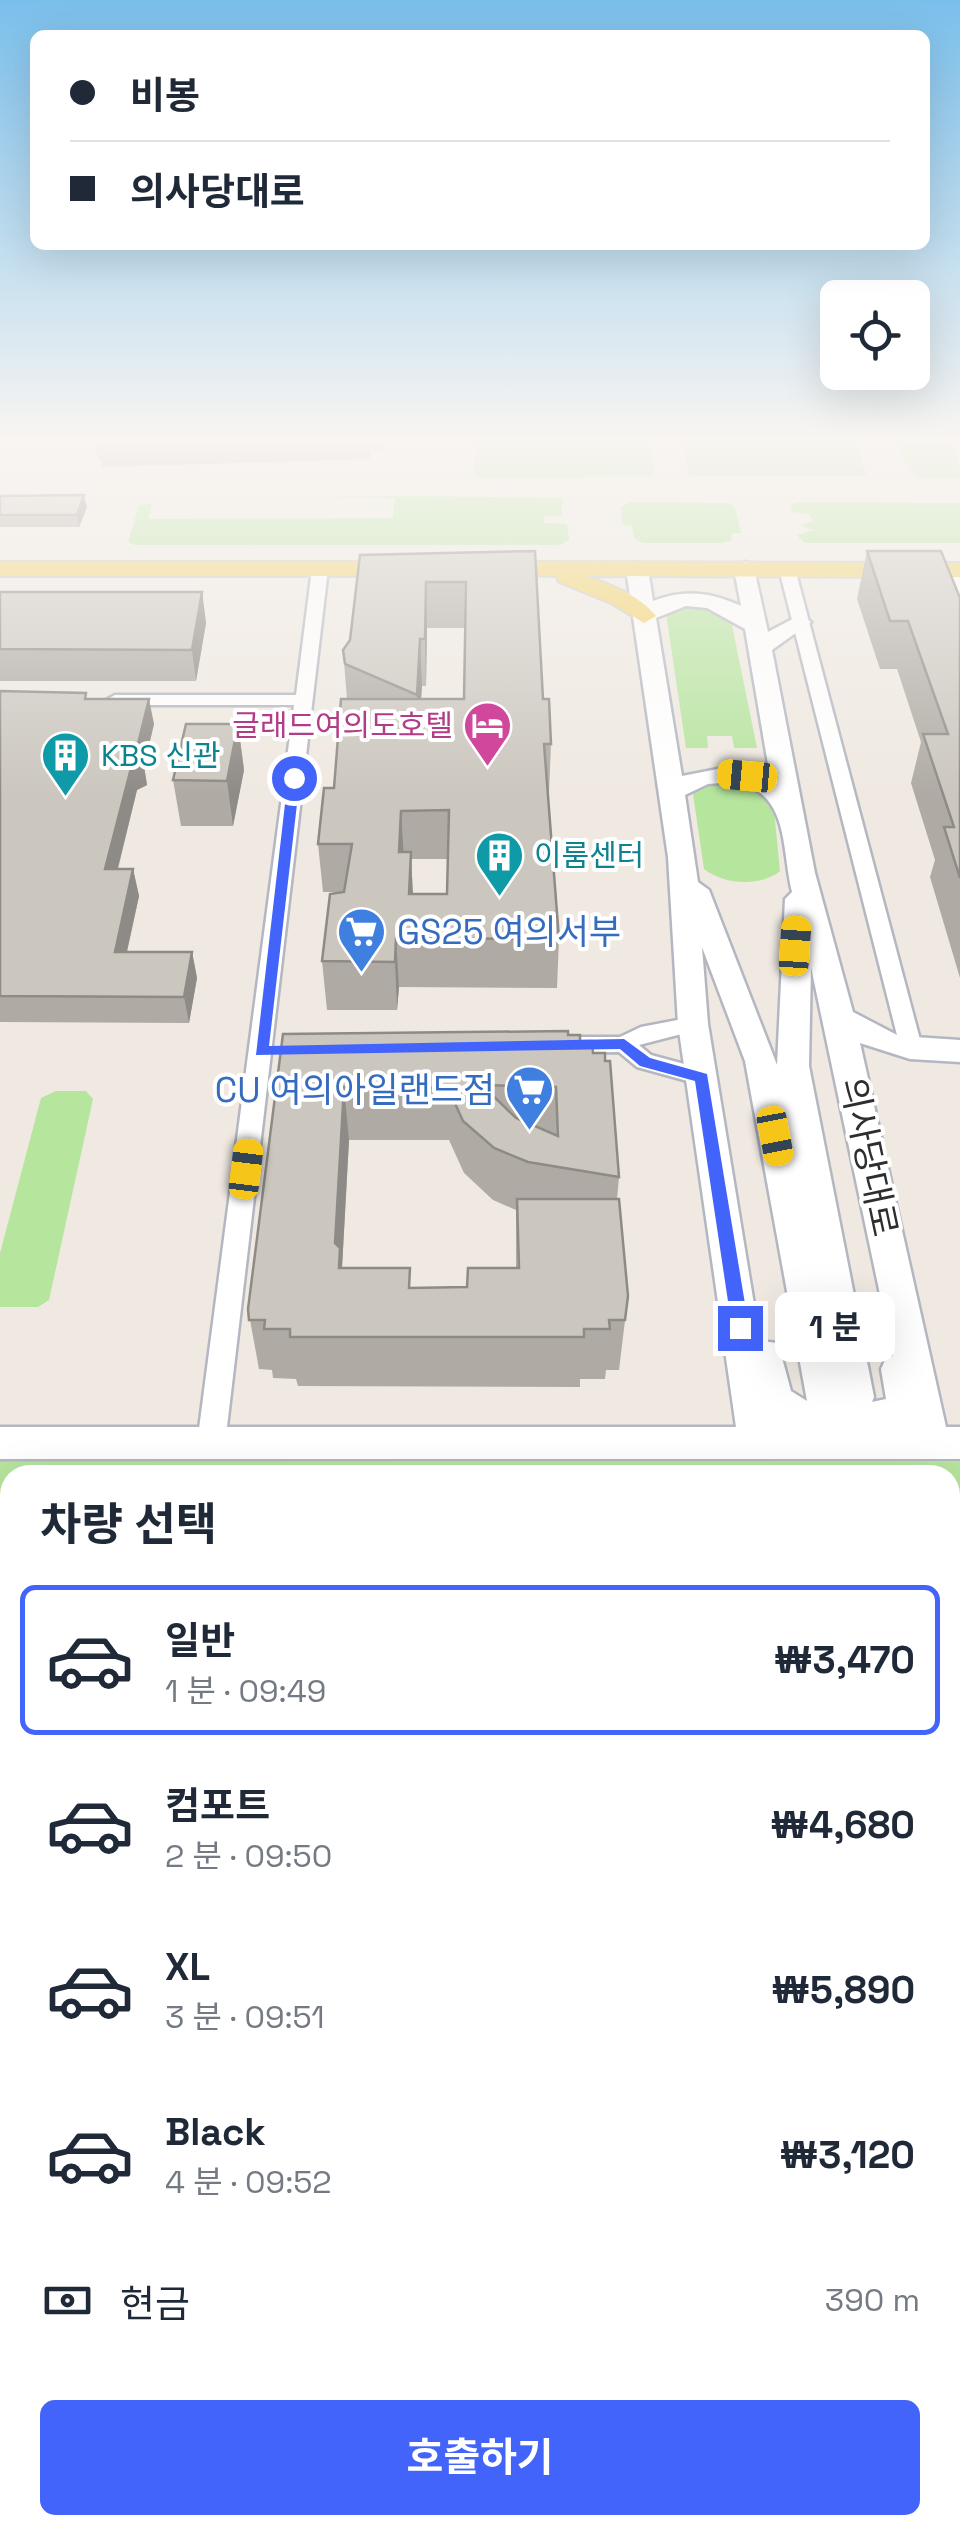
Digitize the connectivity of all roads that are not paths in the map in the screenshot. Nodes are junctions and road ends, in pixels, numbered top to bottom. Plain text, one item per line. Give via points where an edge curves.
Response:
1 (0, 569) edge
2 (320, 569) junction
3 (433, 569) edge
4 (470, 569) edge
5 (546, 569) junction
6 (637, 570) junction
7 (745, 570) junction
8 (788, 570) junction
9 (955, 570) edge
10 (960, 596) edge
11 (644, 616) junction
12 (800, 622) junction
13 (757, 637) junction
14 (95, 700) edge
15 (304, 700) junction
16 (672, 792) junction
17 (788, 804) junction
18 (682, 857) junction
19 (801, 874) junction
20 (839, 1017) junction
21 (693, 1024) junction
22 (619, 1044) junction
23 (547, 1046) edge
24 (912, 1051) junction
25 (960, 1051) edge
26 (702, 1077) junction
27 (856, 1092) junction
28 (734, 1290) junction
29 (899, 1297) junction
30 (0, 1443) edge
31 (758, 1443) junction
32 (945, 1443) edge
33 (211, 1444) junction

1 - 2 main road
2 - 3 main road
2 - 15 street
4 - 5 main road
5 - 6 main road
5 - 11 main road via 620,598
6 - 7 main road
6 - 11 main road, 의사당대로
7 - 8 main road
7 - 13 main road, 의사당대로
8 - 9 main road
8 - 12 street
9 - 10 street
11 - 13 main road via 664,602 692,598 732,607
11 - 16 main road, 의사당대로
12 - 13 main road
12 - 24 street
13 - 17 main road, 의사당대로
14 - 15 street
15 - 33 street via 270,1051
16 - 17 main road via 689,779 747,776 779,790
16 - 18 main road, 의사당대로
17 - 19 main road, 의사당대로
18 - 19 main road, 의사당대로 via 761,1061 840,1398 793,1066
18 - 21 main road, 의사당대로
19 - 20 main road, 의사당대로
20 - 24 main road via 868,1037
20 - 27 main road, 의사당대로
21 - 22 street
21 - 26 main road, 의사당대로
22 - 23 street
22 - 26 street via 645,1062
24 - 25 main road
24 - 27 main road via 868,1071
26 - 28 main road, 의사당대로
27 - 29 main road, 의사당대로
28 - 29 main road via 768,1359 770,1385 782,1406 799,1418 842,1420 894,1414 904,1406
28 - 31 main road, 의사당대로
29 - 32 main road, 의사당대로
30 - 33 main road
31 - 32 main road
31 - 33 main road

